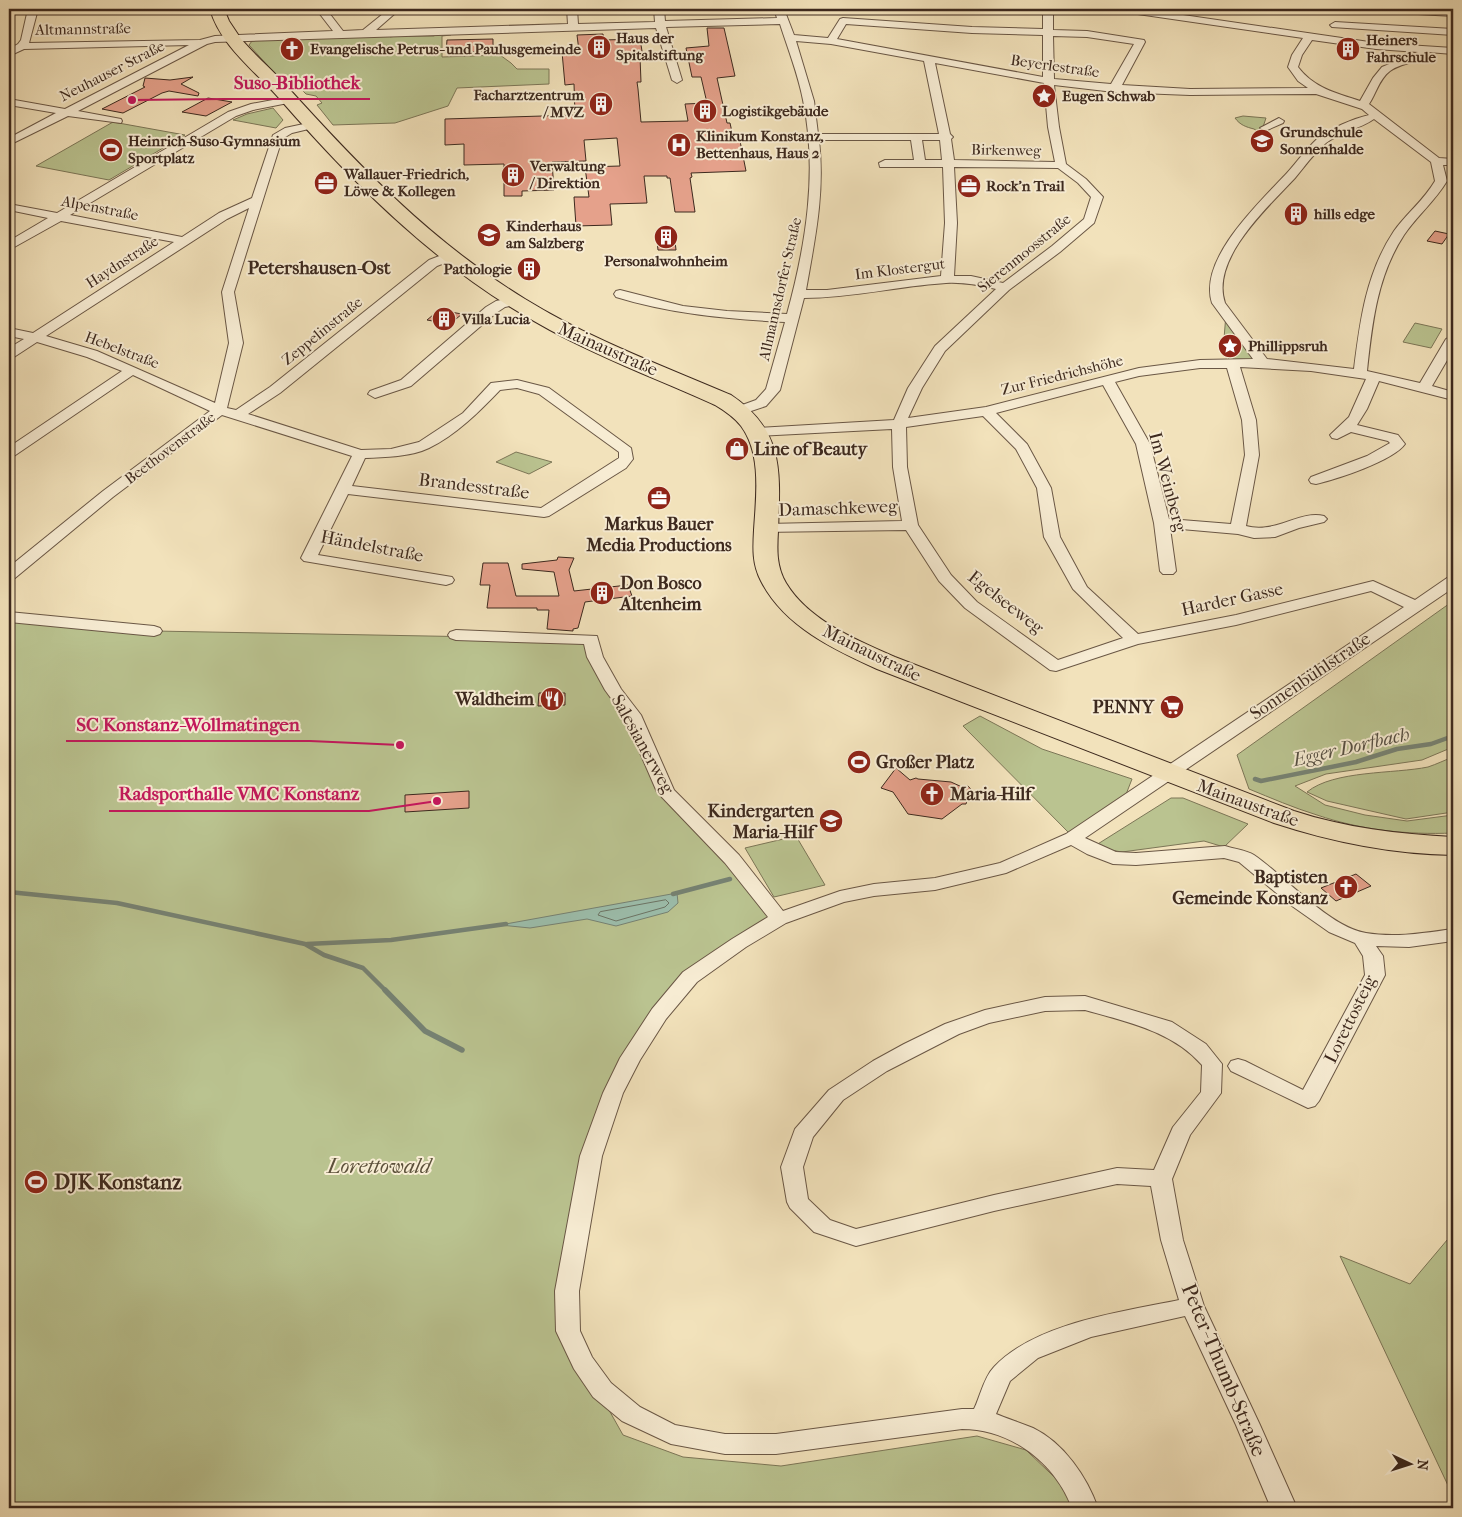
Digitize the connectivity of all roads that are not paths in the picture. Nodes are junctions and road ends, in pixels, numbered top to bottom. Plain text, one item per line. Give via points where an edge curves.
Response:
1 (33, 9) edge
2 (217, 9) edge
3 (321, 9) edge
4 (395, 9) edge
5 (572, 9) edge
6 (659, 9) edge
7 (779, 9) edge
8 (1048, 9) edge
9 (1124, 9) edge
10 (1383, 9) edge
11 (1453, 13) edge
12 (783, 21) junction
13 (661, 25) junction
14 (573, 28) junction
15 (1453, 32) edge
16 (366, 33) junction
17 (1048, 33) junction
18 (340, 34) junction
19 (1309, 37) junction
20 (231, 38) junction
21 (790, 38) junction
22 (9, 40) edge
23 (1329, 40) junction
24 (831, 41) junction
25 (203, 42) junction
26 (24, 43) junction
27 (1424, 50) junction
28 (1453, 52) edge
29 (9, 53) edge
30 (929, 60) junction
31 (677, 80) dead end
32 (1048, 82) junction
33 (1114, 89) junction
34 (1319, 92) junction
35 (289, 100) junction
36 (9, 102) edge
37 (1362, 105) junction
38 (65, 112) junction
39 (1369, 118) junction
40 (117, 121) dead end
41 (1278, 121) dead end
42 (1384, 123) junction
43 (313, 125) junction
44 (1266, 128) dead end
45 (814, 137) junction
46 (916, 137) junction
47 (947, 137) junction
48 (9, 142) edge
49 (1436, 161) junction
50 (1453, 162) edge
51 (920, 164) junction
52 (950, 164) junction
53 (884, 165) dead end
54 (1061, 166) junction
55 (255, 201) junction
56 (9, 207) edge
57 (58, 217) junction
58 (185, 241) junction
59 (9, 246) edge
60 (451, 256) junction
61 (948, 279) junction
62 (1005, 287) junction
63 (620, 294) dead end
64 (799, 294) junction
65 (514, 301) junction
66 (792, 318) junction
67 (9, 332) edge
68 (36, 337) junction
69 (1453, 339) edge
70 (9, 354) edge
71 (1232, 363) junction
72 (1262, 363) junction
73 (132, 370) junction
74 (1367, 375) junction
75 (1107, 380) junction
76 (1424, 388) junction
77 (375, 394) dead end
78 (1453, 396) edge
79 (220, 410) junction
80 (986, 411) junction
81 (739, 412) junction
82 (238, 415) junction
83 (899, 424) junction
84 (758, 432) junction
85 (9, 453) edge
86 (360, 454) junction
87 (1316, 480) dead end
88 (344, 489) junction
89 (1319, 519) dead end
90 (1162, 524) junction
91 (910, 525) junction
92 (766, 529) junction
93 (1238, 529) junction
94 (1168, 571) dead end
95 (9, 575) edge
96 (446, 580) dead end
97 (1453, 581) edge
98 (1416, 606) junction
99 (9, 617) edge
100 (154, 632) dead end
101 (456, 635) dead end
102 (1134, 640) junction
103 (1056, 666) joint
104 (1170, 774) junction
105 (1072, 838) junction
106 (1453, 846) edge
107 (779, 919) junction
108 (1453, 935) edge
109 (1362, 939) junction
110 (1238, 1066) dead end
111 (1161, 1179) junction
112 (1192, 1306) junction
113 (982, 1419) junction
114 (1084, 1508) edge
115 (1284, 1508) edge

1 - 26 street
2 - 20 main road, Mainaustraße
3 - 18 street
4 - 16 street
5 - 14 street
6 - 13 street
7 - 12 street, Allmannsdorfer Straße
8 - 17 street
9 - 19 street via 1237,21
10 - 11 street
12 - 13 street, Neuhauser Straße
12 - 21 street, Allmannsdorfer Straße
13 - 14 street, Neuhauser Straße
13 - 31 street
14 - 16 street, Neuhauser Straße
15 - 23 street via 1335,21
16 - 18 street, Neuhauser Straße
17 - 24 street via 843,21
17 - 32 street
17 - 33 street via 1087,34 1140,42
18 - 20 street, Neuhauser Straße
19 - 23 street
19 - 34 street via 1293,66 1302,79
20 - 25 street, Neuhauser Straße
20 - 35 main road, Mainaustraße
21 - 24 street, Beyerlestraße
21 - 45 street, Allmannsdorfer Straße via 809,101
22 - 26 street, Altmannstraße
23 - 27 street
24 - 30 street, Beyerlestraße
25 - 26 street, Altmannstraße
25 - 38 street, Neuhauser Straße
26 - 29 street
27 - 28 street
27 - 37 street via 1420,56 1386,69 1376,79
30 - 32 street, Beyerlestraße
30 - 47 street
32 - 33 street, Beyerlestraße
32 - 54 street via 1051,118
33 - 34 street, Beyerlestraße
34 - 37 street
34 - 39 street
35 - 43 main road, Mainaustraße
35 - 57 street via 232,114
36 - 38 street
37 - 42 street
38 - 40 street
38 - 48 street, Neuhauser Straße
39 - 42 street
39 - 72 street via 1328,137 1308,155 1244,226 1221,267 1215,285 1219,306
41 - 44 street
42 - 49 street
43 - 55 street, Beethovenstraße via 288,130 276,137
43 - 60 main road, Mainaustraße via 382,198
45 - 46 street
45 - 64 street, Allmannsdorfer Straße via 814,212
46 - 47 street
46 - 51 street
47 - 52 street
49 - 50 street
49 - 74 street via 1441,181 1400,231 1386,254 1369,302
51 - 52 street, Birkenweg
51 - 53 street, Birkenweg
52 - 54 street, Birkenweg
52 - 61 street via 952,206
54 - 62 street, Sierenmoosstraße via 1082,181 1097,198 1090,220
55 - 58 street, Haydnstraße via 223,216
55 - 79 street, Beethovenstraße via 228,292 236,343
56 - 57 street, Alpenstraße
57 - 58 street, Alpenstraße
57 - 59 street
58 - 68 street, Haydnstraße
60 - 65 main road, Mainaustraße
60 - 82 street, Zeppelinstraße via 433,263 275,390
61 - 62 street, Im Klostergut
61 - 64 street, Im Klostergut via 827,294
62 - 83 street, Sierenmoosstraße via 940,349 915,388
63 - 66 street via 646,303 714,314
64 - 66 street, Allmannsdorfer Straße
65 - 77 street via 491,310 406,384
65 - 81 main road, Mainaustraße via 557,326 723,400
66 - 81 street, Allmannsdorfer Straße via 773,390 761,403
67 - 68 street, Hebelstraße
68 - 70 street, Haydnstraße
68 - 73 street, Hebelstraße
69 - 76 street
71 - 72 street, Zur Friedrichshöhe
71 - 75 street, Zur Friedrichshöhe via 1176,366
71 - 93 street via 1249,420 1252,455
72 - 74 street, Zur Friedrichshöhe
73 - 79 street, Hebelstraße
73 - 85 street
74 - 76 street, Zur Friedrichshöhe
74 - 87 street via 1367,394 1342,431 1393,438 1398,444 1394,449
75 - 80 street, Zur Friedrichshöhe
75 - 90 street, Im Weinberg via 1143,444
76 - 78 street, Zur Friedrichshöhe
79 - 82 street
79 - 95 street, Beethovenstraße via 108,494
80 - 83 street, Zur Friedrichshöhe
80 - 102 street via 1022,446 1044,488 1052,537 1082,589
81 - 84 main road, Mainaustraße
82 - 86 street
83 - 84 street, Zur Friedrichshöhe
83 - 91 street, Egelseeweg via 900,467
84 - 92 main road, Mainaustraße via 767,477
86 - 88 street, Händelstraße
86 - 88 street, Brandesstraße via 391,453 424,445 468,416 496,386 517,384 544,391 626,451 626,459 602,478 544,513
88 - 96 street, Händelstraße via 309,558
89 - 93 street via 1275,532 1254,533
90 - 93 street
90 - 94 street, Im Weinberg
91 - 92 street, Damaschkeweg
91 - 103 street, Egelseeweg via 945,578 971,605
92 - 104 main road, Mainaustraße via 766,562 774,583 787,601 825,633 886,663
97 - 98 street, Sonnenbühlstraße
98 - 102 street, Harder Gasse via 1373,586 1236,620
98 - 104 street, Sonnenbühlstraße via 1259,710
99 - 100 street
101 - 107 street, Salesianerweg via 591,639 595,657 613,690 632,715 666,792 732,859
102 - 103 street, Harder Gasse
104 - 105 street, Sonnenbühlstraße
104 - 106 main road, Mainaustraße via 1316,828 1418,846
105 - 107 street, Sonnenbühlstraße via 1006,867 935,884 840,897
105 - 109 street via 1113,858 1136,860 1225,852 1246,858 1336,928
107 - 113 street, Sonnenbühlstraße via 690,977 659,1014 630,1058 613,1093 591,1156 567,1292 568,1331 582,1362 602,1390 631,1414 671,1434 725,1444 776,1444 953,1420
108 - 109 street via 1410,941
109 - 110 street, Lorettosteig via 1374,956 1375,975 1308,1101
111 - 111 street via 1181,1132 1211,1093 1212,1064 1200,1049 1165,1027 1085,1003 1045,1004 985,1018 911,1048 836,1095 803,1134 792,1167 798,1202 822,1226 856,1238 994,1202 1117,1176
111 - 112 street, Peter-Thumb-Straße via 1172,1240
112 - 113 street via 1088,1328 1030,1351 1001,1375
112 - 115 street, Peter-Thumb-Straße
113 - 114 street via 1026,1436 1052,1454 1077,1486

